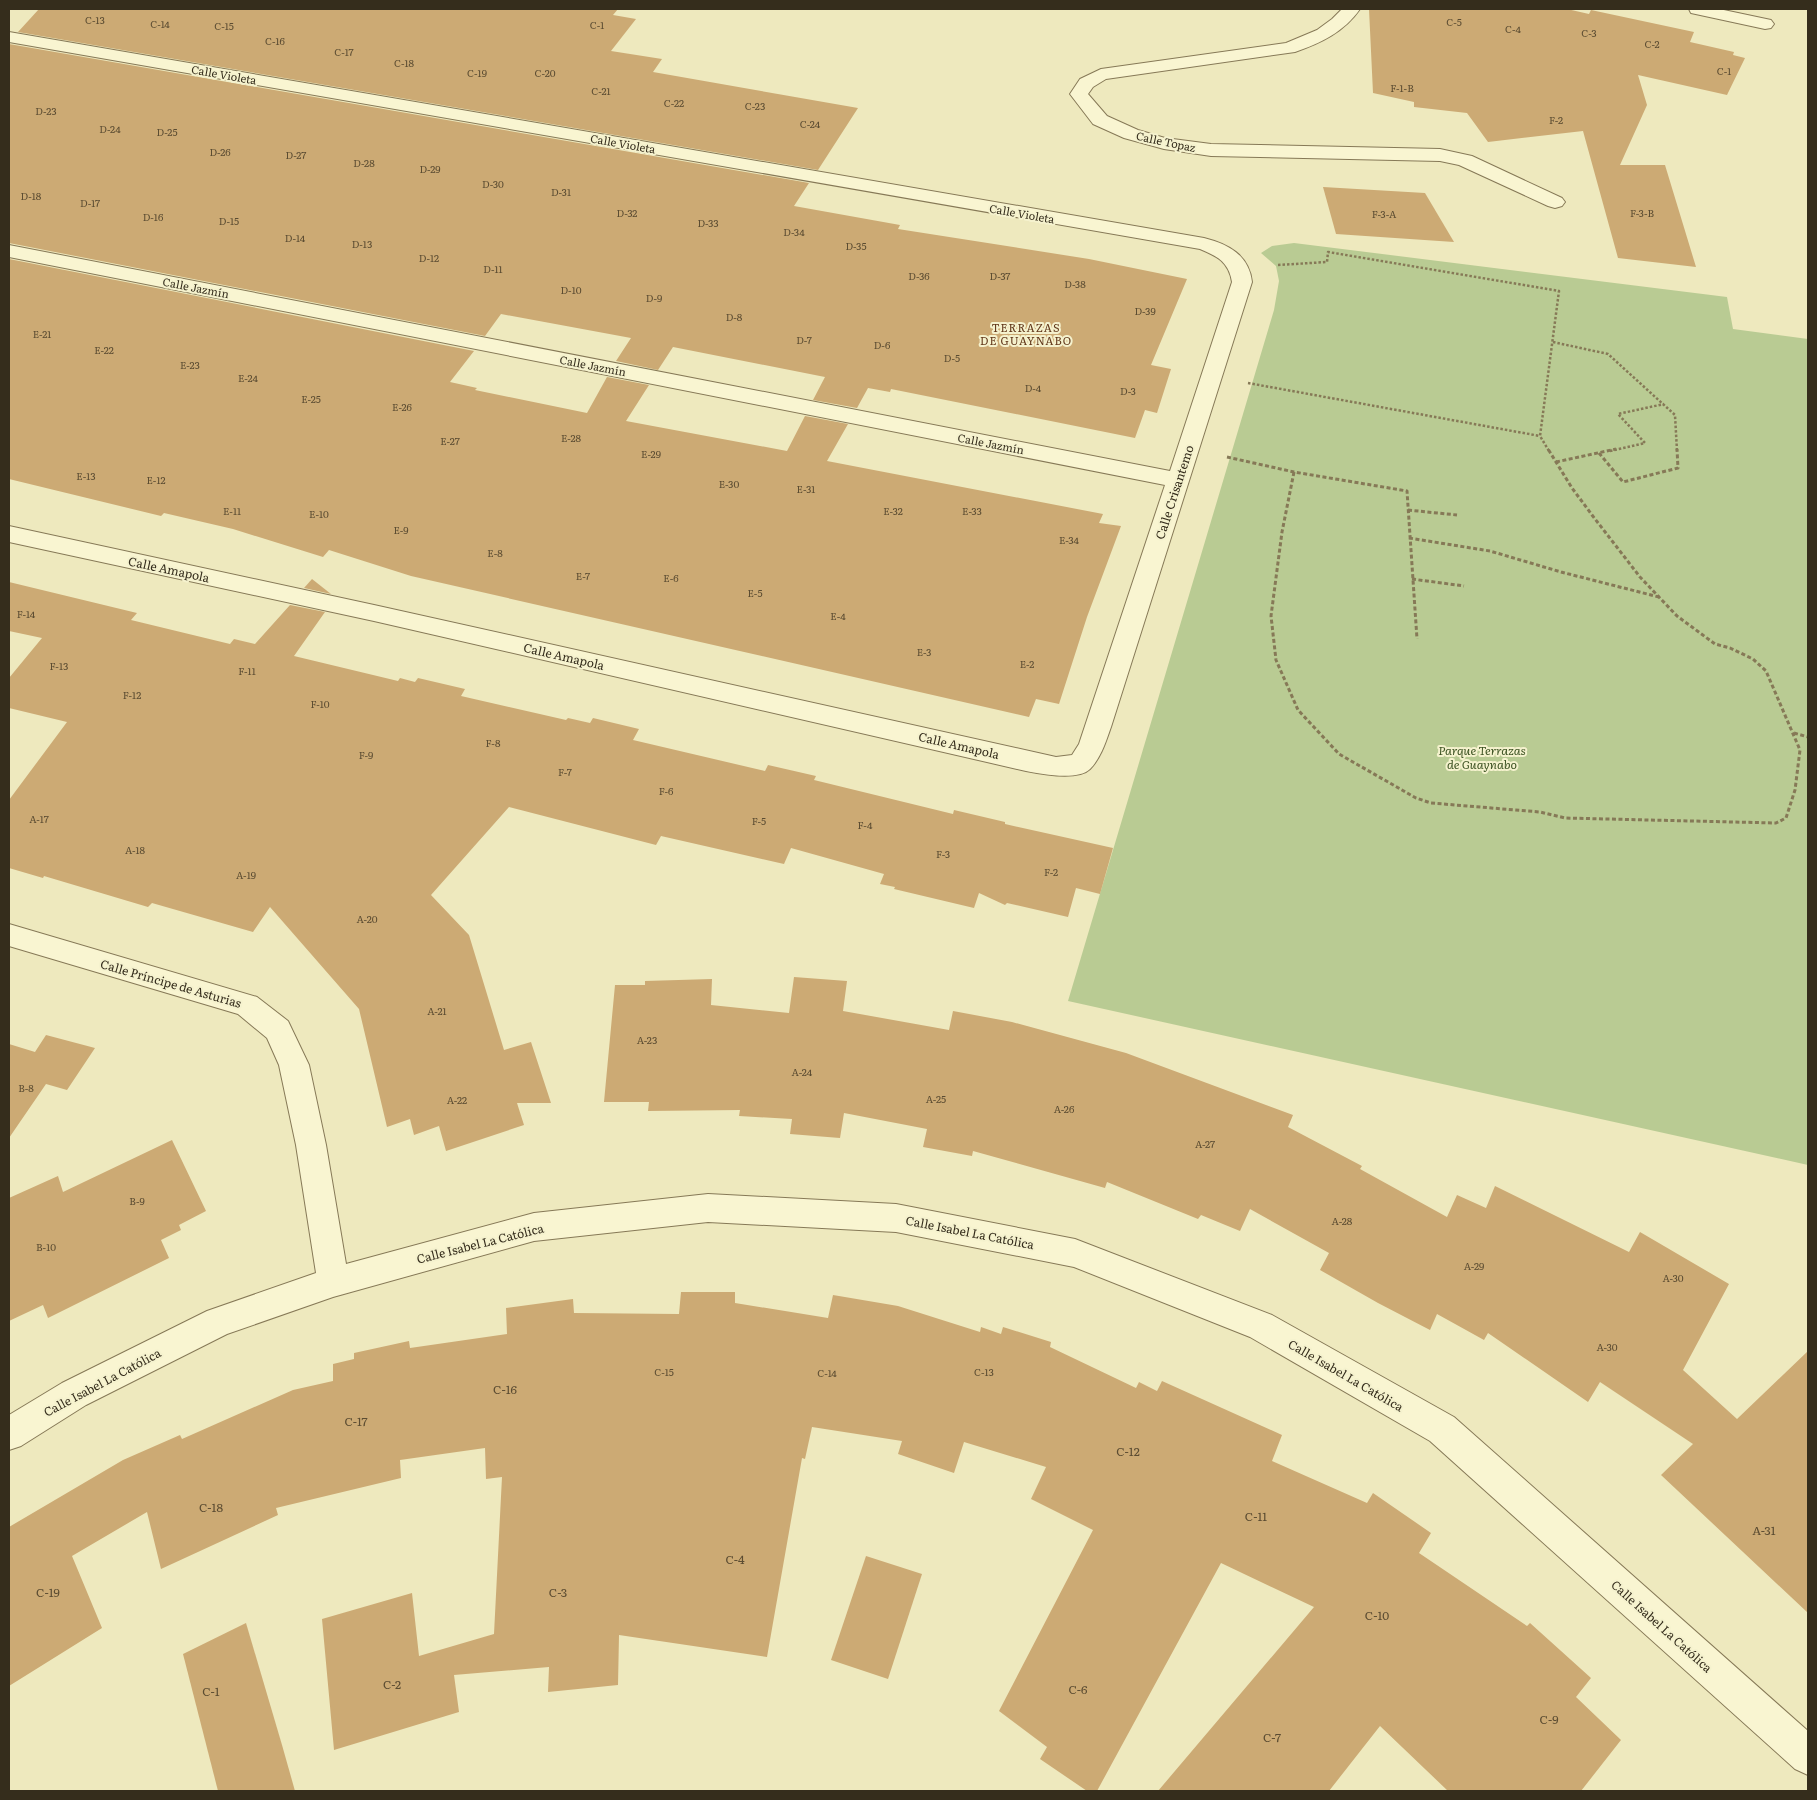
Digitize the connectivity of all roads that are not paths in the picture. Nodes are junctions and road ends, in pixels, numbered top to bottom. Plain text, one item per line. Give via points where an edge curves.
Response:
1 (1351, 9) edge
2 (1697, 9) edge
3 (1765, 24) dead end
4 (9, 37) edge
5 (1555, 202) dead end
6 (9, 250) edge
7 (1236, 263) joint
8 (1178, 480) junction
9 (9, 534) edge
10 (1098, 727) joint
11 (9, 935) edge
12 (333, 1282) junction
13 (9, 1434) edge
14 (1808, 1756) edge

1 - 5 street, Calle Topaz via 1313,40 1289,48 1101,74 1086,83 1079,94 1100,120 1131,134 1164,143 1212,150 1440,155 1465,160
2 - 3 street
4 - 7 street, Calle Violeta via 1204,244 1218,249
6 - 8 street, Calle Jazmín
7 - 8 street, Calle Crisantemo via 1242,282
8 - 10 street, Calle Crisantemo
9 - 10 street, Calle Amapola via 1056,767 1080,763 1091,747
11 - 12 street, Calle Príncipe de Asturias via 247,1005 278,1030 294,1065 311,1145
12 - 13 street, Calle Isabel La Católica via 218,1322 74,1394
12 - 14 street, Calle Isabel La Católica via 534,1227 708,1208 896,1218 1075,1253 1261,1326 1442,1429

